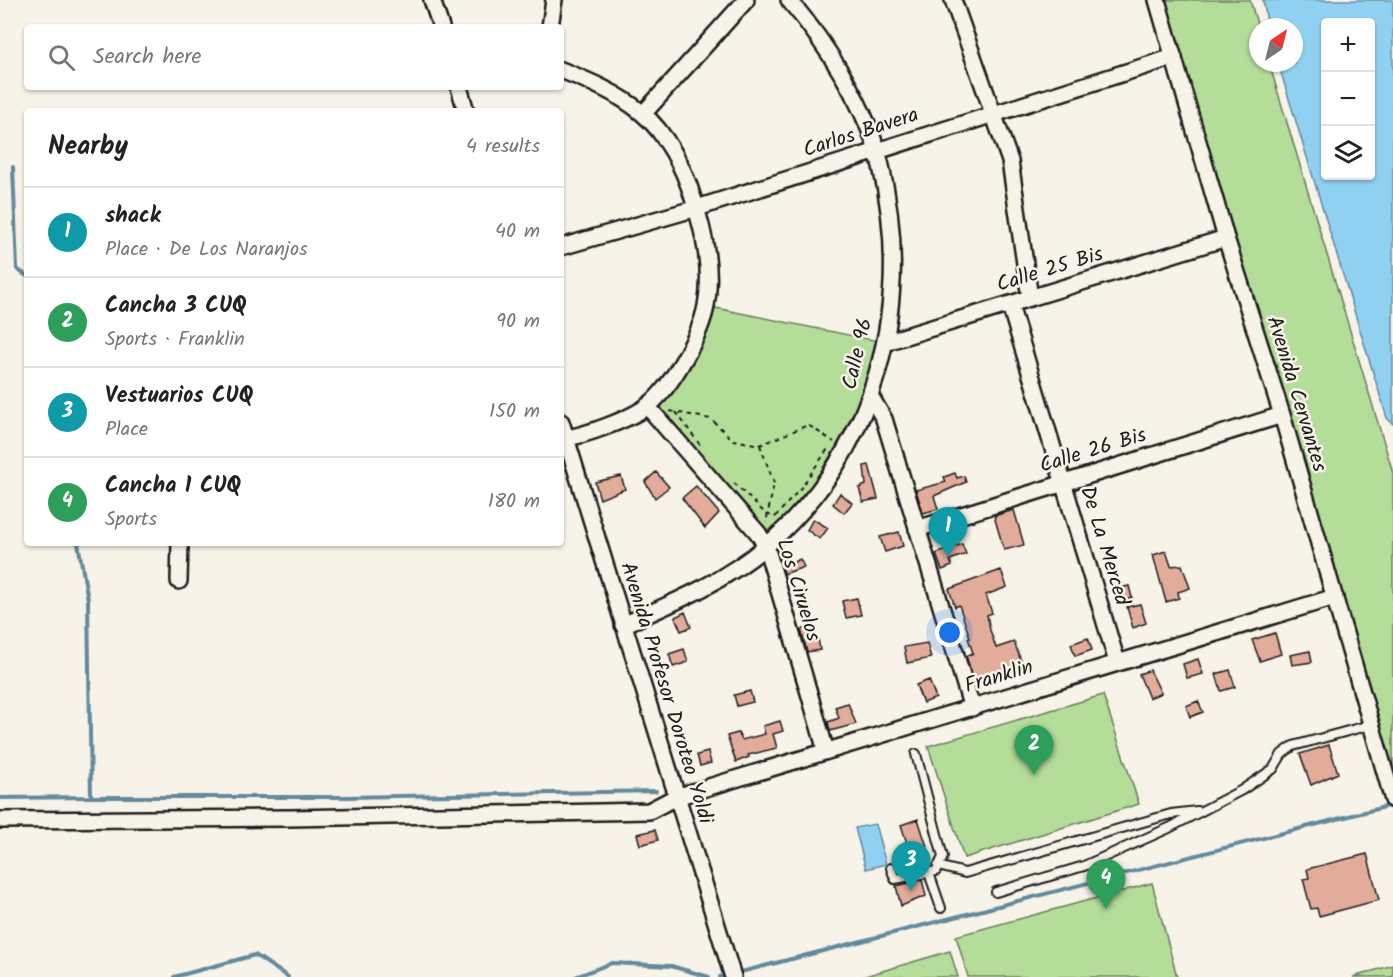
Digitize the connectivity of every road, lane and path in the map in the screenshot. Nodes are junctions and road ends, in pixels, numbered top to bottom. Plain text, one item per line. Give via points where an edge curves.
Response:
1 (432, 0) edge
2 (554, 0) edge
3 (746, 0) edge
4 (789, 0) edge
5 (953, 0) edge
6 (1157, 0) edge
7 (440, 24) edge
8 (550, 24) edge
9 (1174, 57) junction
10 (564, 71) edge
11 (460, 90) edge
12 (465, 108) edge
13 (643, 114) junction
14 (994, 114) junction
15 (876, 150) junction
16 (697, 208) junction
17 (1226, 238) junction
18 (564, 246) edge
19 (1030, 298) junction
20 (1010, 305) junction
21 (886, 342) junction
22 (871, 397) junction
23 (650, 409) junction
24 (676, 412) junction
25 (1282, 415) junction
26 (564, 439) edge
27 (760, 445) junction
28 (702, 448) dead end
29 (732, 482) dead end
30 (1062, 482) junction
31 (766, 514) junction
32 (917, 529) junction
33 (180, 546) edge
34 (766, 546) junction
35 (179, 581) dead end
36 (1335, 597) junction
37 (623, 625) junction
38 (1118, 662) junction
39 (972, 708) junction
40 (1370, 724) junction
41 (826, 751) junction
42 (916, 754) dead end
43 (676, 797) junction
44 (1393, 800) edge
45 (1201, 810) junction
46 (0, 820) edge
47 (938, 866) junction
48 (891, 868) dead end
49 (929, 873) junction
50 (996, 891) dead end
51 (941, 908) dead end
52 (733, 977) edge

1 - 7 street
2 - 8 street
3 - 13 street
4 - 15 street, Calle 96 via 835,61
5 - 14 street
6 - 9 street, Avenida Cervantes
9 - 14 street, Carlos Bavera
9 - 17 street, Avenida Cervantes
10 - 13 street via 593,83
11 - 12 street
13 - 16 street via 667,143
14 - 15 street, Carlos Bavera
14 - 19 street via 1012,170
15 - 16 street, Carlos Bavera
15 - 21 street, Calle 96 via 890,243
16 - 18 street, Carlos Bavera
16 - 23 street via 708,269 706,306 690,346
17 - 19 street, Calle 25 Bis
17 - 25 street, Avenida Cervantes
19 - 20 street, Calle 25 Bis
20 - 21 street, Calle 25 Bis
20 - 30 street, De La Merced
21 - 22 street, Calle 96
22 - 32 street via 884,419
22 - 34 street, Calle 96 via 824,482
23 - 24 path
23 - 26 street
23 - 34 street, Los Ciruelos
24 - 27 path via 711,419 733,440
24 - 28 path
25 - 30 street, Calle 26 Bis
25 - 36 street, Avenida Cervantes
26 - 37 street, Avenida Profesor Doroteo Yoldi
27 - 31 path via 774,483
27 - 31 path via 808,424 834,441 775,517
29 - 31 path
30 - 32 street, Calle 26 Bis
30 - 38 street, De La Merced
31 - 34 path
32 - 39 street
33 - 35 street
34 - 37 street, Calle 96 via 696,592
34 - 41 street, Los Ciruelos
36 - 38 street, Franklin
36 - 40 street, Avenida Cervantes
37 - 43 street, Avenida Profesor Doroteo Yoldi
38 - 39 street, Franklin
39 - 41 street, Franklin
40 - 44 street, Avenida Cervantes
40 - 45 lane via 1293,746 1282,754 1273,769
41 - 43 street, Franklin
42 - 47 lane via 943,857
43 - 46 street, Franklin via 649,811
43 - 52 street, Avenida Profesor Doroteo Yoldi
45 - 47 lane via 1172,814 965,873
45 - 50 lane via 1084,866
47 - 49 lane
48 - 49 lane via 895,879
49 - 51 lane

